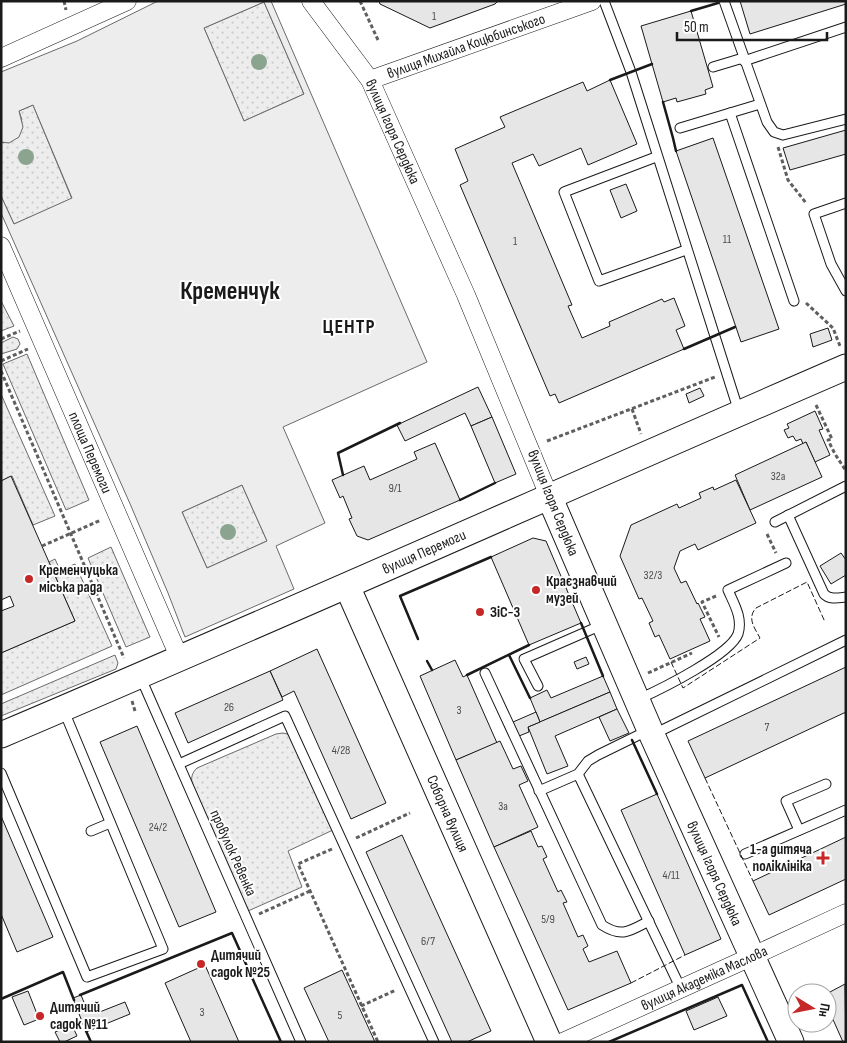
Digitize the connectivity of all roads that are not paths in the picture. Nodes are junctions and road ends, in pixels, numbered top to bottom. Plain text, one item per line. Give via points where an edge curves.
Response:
1 (127, 1) edge
2 (311, 1) edge
3 (592, 1) edge
4 (604, 1) edge
5 (724, 1) edge
6 (846, 27) edge
7 (1, 58) edge
8 (744, 59) junction
9 (713, 67) dead end
10 (370, 80) junction
11 (760, 104) junction
12 (730, 113) junction
13 (846, 119) edge
14 (680, 128) dead end
15 (656, 157) junction
16 (846, 203) edge
17 (1, 246) edge
18 (686, 250) junction
19 (846, 292) edge
20 (794, 301) road end
21 (843, 357) edge
22 (740, 413) junction
23 (846, 486) edge
24 (549, 496) junction
25 (788, 515) junction
26 (775, 522) road end
27 (784, 564) road end
28 (348, 586) junction
29 (846, 597) edge
30 (604, 624) junction
31 (846, 640) edge
32 (180, 659) junction
33 (133, 670) junction
34 (485, 673) dead end
35 (538, 686) dead end
36 (633, 691) junction
37 (63, 709) junction
38 (651, 732) junction
39 (1, 735) edge
40 (179, 764) junction
41 (1, 773) edge
42 (578, 774) junction
43 (826, 784) dead end
44 (539, 791) junction
45 (846, 810) edge
46 (110, 823) junction
47 (799, 830) junction
48 (90, 831) dead end
49 (745, 854) dead end
50 (846, 913) edge
51 (649, 921) junction
52 (753, 956) junction
53 (681, 989) junction
54 (301, 1042) edge
55 (434, 1042) edge
56 (549, 1042) edge
57 (563, 1042) edge
58 (791, 1042) edge

1 - 7 street
2 - 10 street, вулиця Ігоря Сердюка
3 - 10 street, вулиця Михайла Коцюбинського
4 - 15 lane
5 - 8 lane
6 - 8 lane
8 - 9 lane
8 - 11 lane
10 - 24 street, вулиця Ігоря Сердюка via 466,295
11 - 12 lane
11 - 13 lane via 774,132 783,135
12 - 14 lane
12 - 20 lane
15 - 18 lane
15 - 18 lane via 564,192 599,281
16 - 19 lane via 814,214 831,264
17 - 32 street, площа Перемоги
18 - 22 lane
21 - 22 street, вулиця Перемоги
22 - 24 street, вулиця Перемоги
23 - 25 lane
24 - 28 street, вулиця Перемоги
24 - 30 street, вулиця Ігоря Сердюка
25 - 26 lane
25 - 29 lane via 824,594 832,598
27 - 36 lane via 728,590 740,616 738,634 729,646 679,680
28 - 32 street, вулиця Перемоги
28 - 56 street, Соборна вулиця
30 - 35 lane via 524,659
30 - 36 street, вулиця Ігоря Сердюка
31 - 38 lane
32 - 33 street, вулиця Перемоги
33 - 37 street, вулиця Перемоги
33 - 40 lane, провулок Ревенка
34 - 44 lane
36 - 38 street, вулиця Ігоря Сердюка
37 - 39 street, вулиця Перемоги
37 - 46 lane
38 - 42 lane via 598,754
38 - 52 street, вулиця Ігоря Сердюка
40 - 54 lane, провулок Ревенка
40 - 55 lane via 285,716
41 - 46 lane via 87,977 162,949
42 - 44 lane
42 - 51 lane
43 - 47 lane via 786,801
44 - 51 lane via 602,925 612,932 625,933
45 - 47 lane
46 - 48 lane
47 - 49 lane
50 - 52 street, вулиця Академіка Маслова
51 - 53 lane
52 - 53 street, вулиця Академіка Маслова
52 - 58 street, вулиця Ігоря Сердюка
53 - 57 street, вулиця Академіка Маслова

